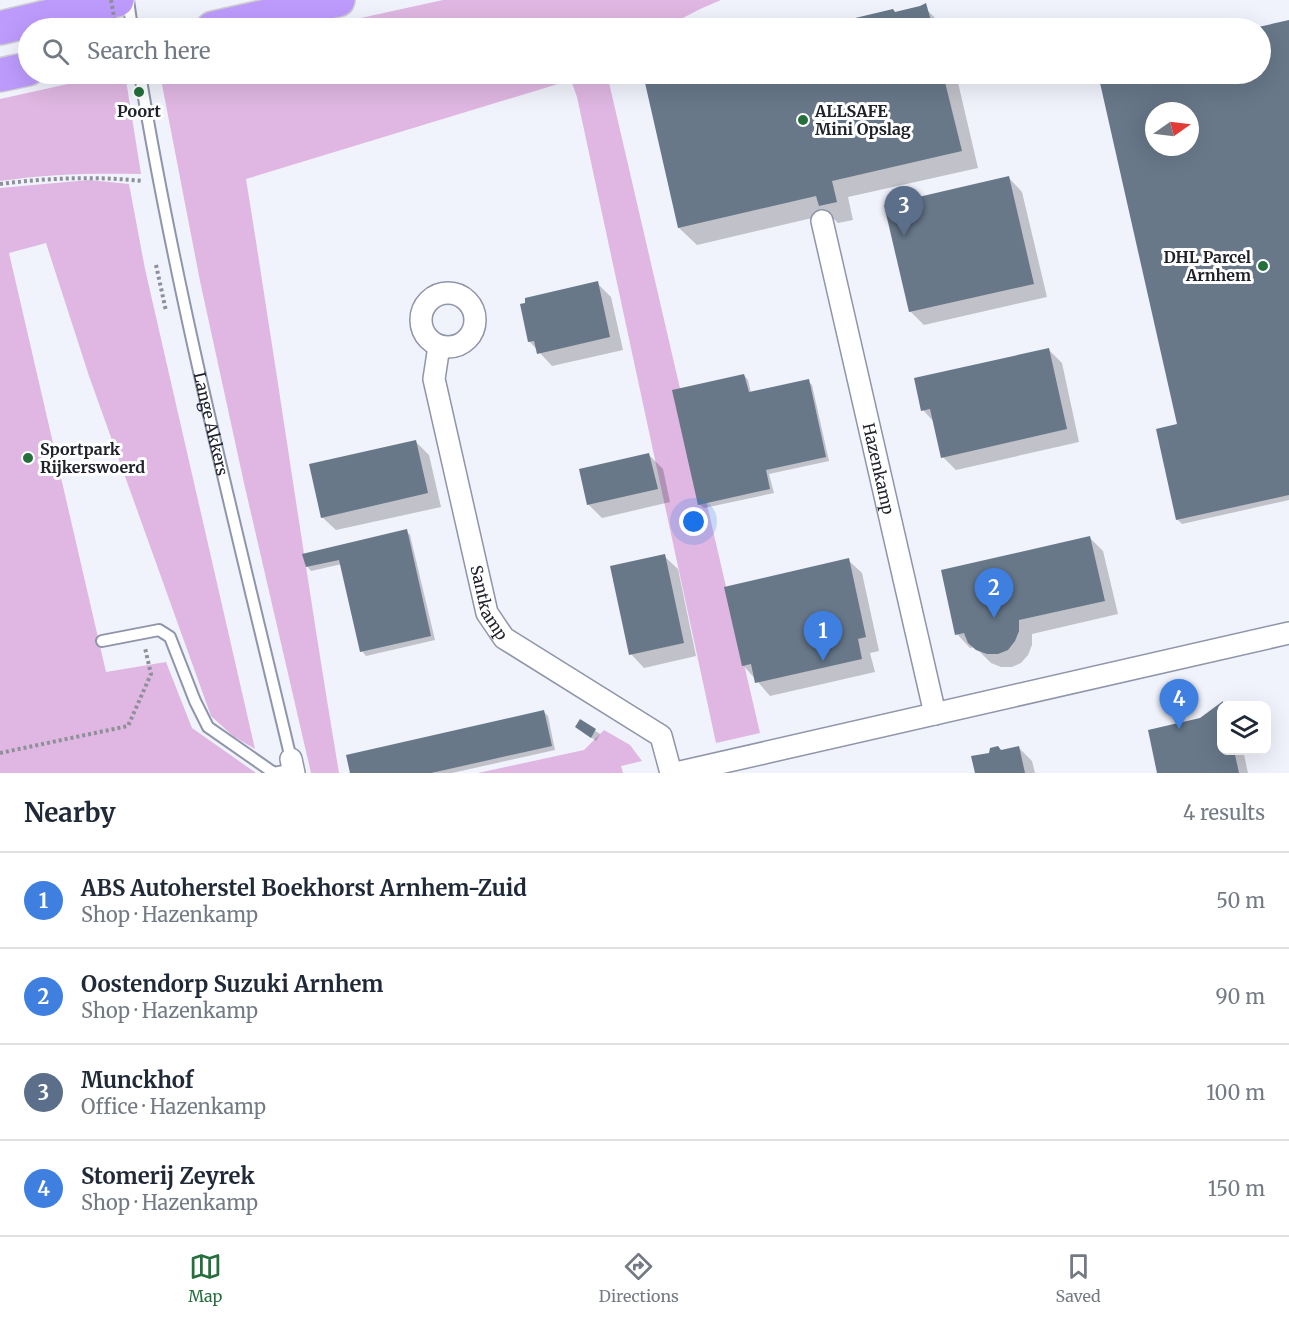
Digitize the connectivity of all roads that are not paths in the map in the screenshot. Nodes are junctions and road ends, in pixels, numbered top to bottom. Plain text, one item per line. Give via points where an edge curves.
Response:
1 (117, 0) edge
2 (128, 0) edge
3 (338, 0) edge
4 (42, 18) edge
5 (131, 18) edge
6 (258, 18) edge
7 (18, 24) edge
8 (0, 28) edge
9 (18, 71) edge
10 (0, 75) edge
11 (142, 84) edge
12 (822, 221) dead end
13 (439, 346) dead end
14 (1289, 633) edge
15 (102, 640) dead end
16 (935, 714) junction
17 (293, 767) edge
18 (671, 773) edge
19 (676, 773) edge

1 - 4 highway
2 - 5 lane
3 - 6 highway
7 - 8 highway
9 - 10 highway
11 - 17 lane, Lange Akkers via 196,358
12 - 16 street, Hazenkamp
13 - 18 street, Santkamp via 434,379 487,613 504,638 661,736
14 - 16 street
15 - 17 lane via 159,630 170,637 208,727 274,773
16 - 19 street

